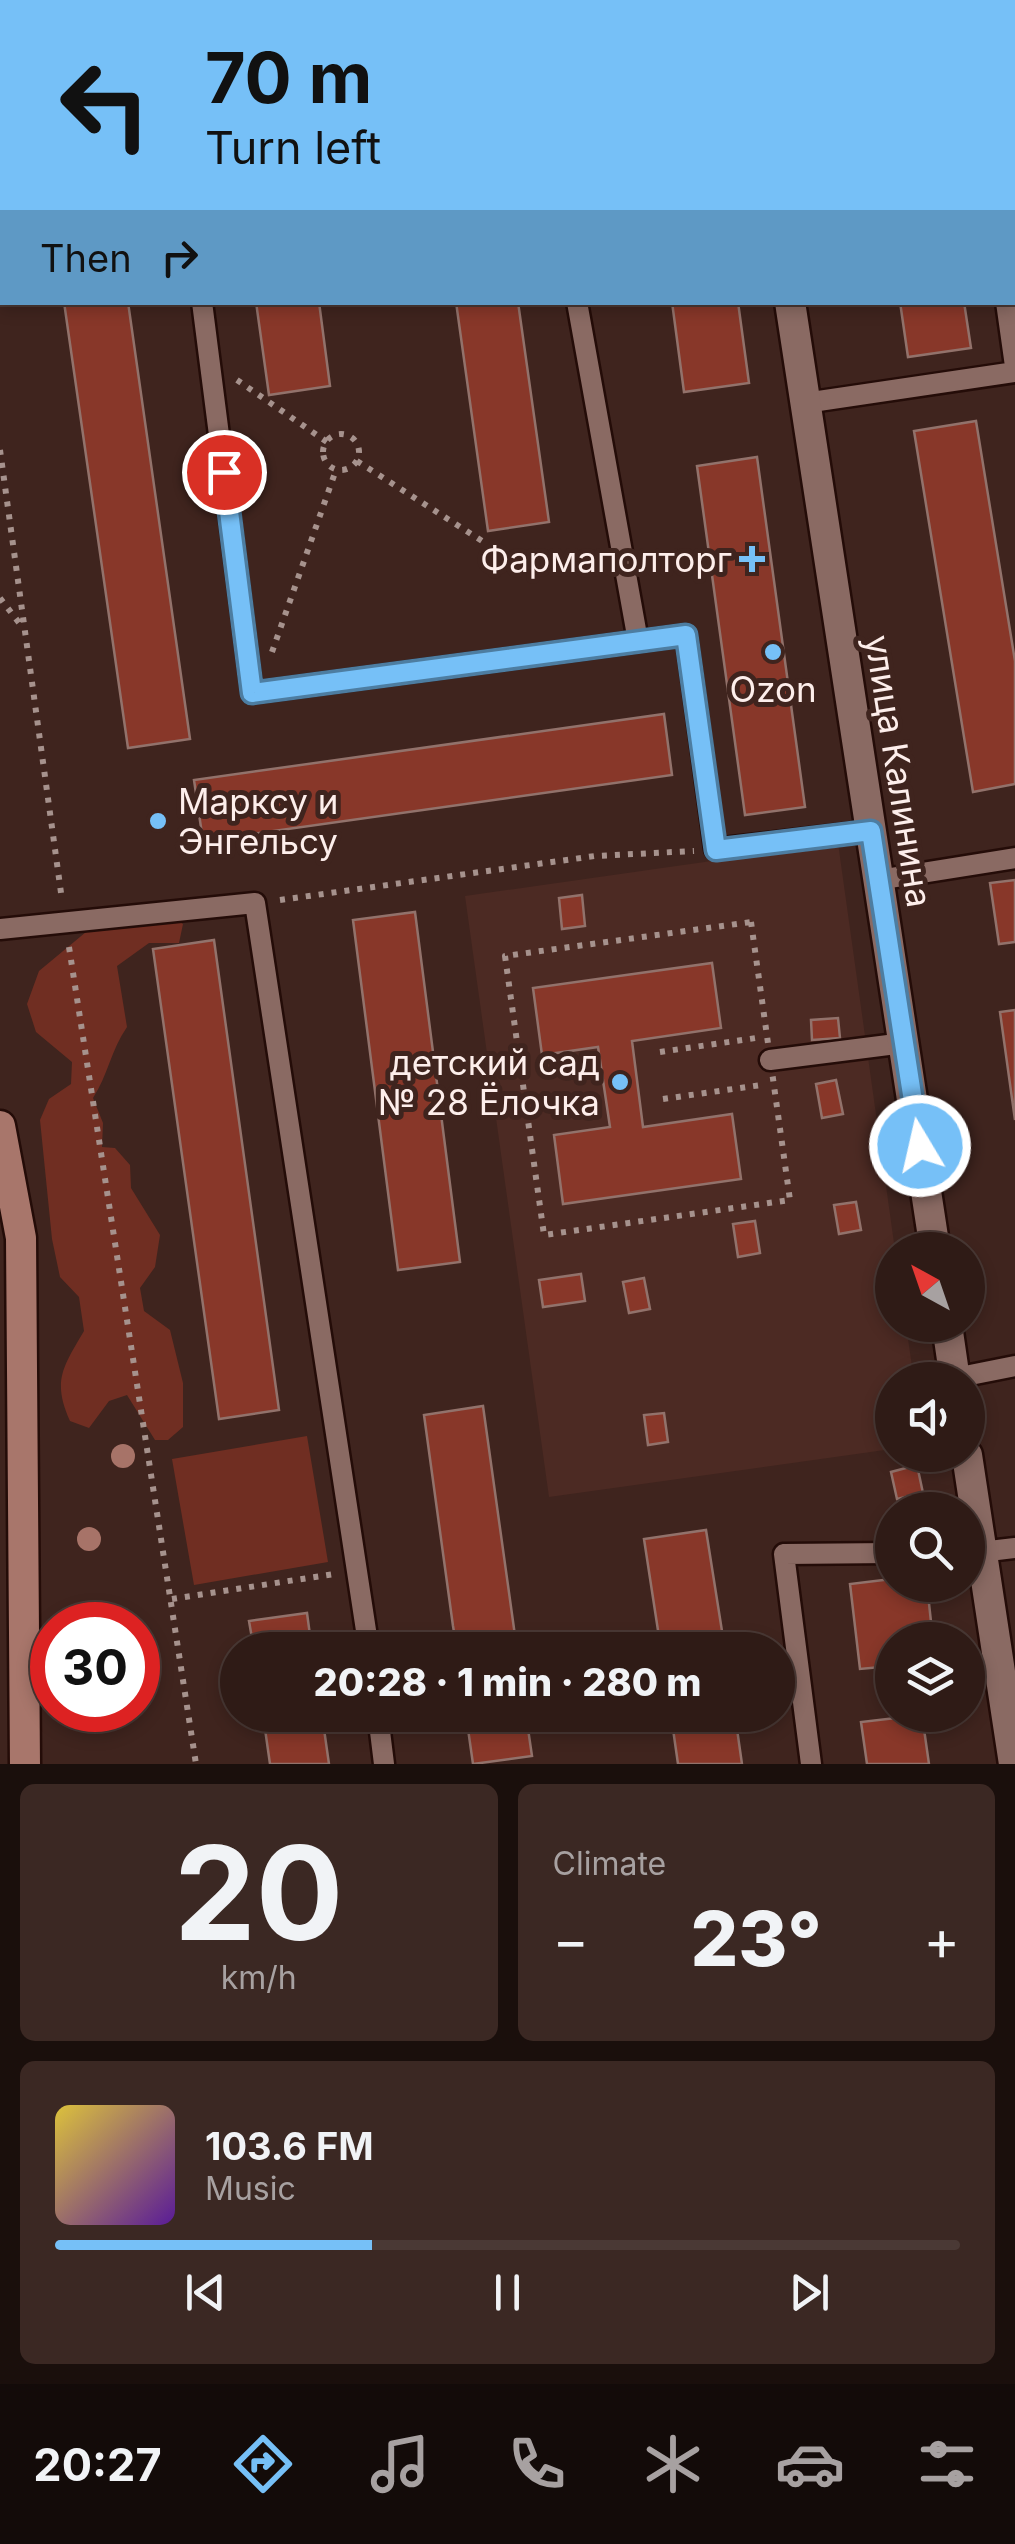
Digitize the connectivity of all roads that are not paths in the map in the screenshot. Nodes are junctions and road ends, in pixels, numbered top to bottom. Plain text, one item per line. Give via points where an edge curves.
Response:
1 (202, 305) edge
2 (578, 305) edge
3 (790, 305) edge
4 (1006, 305) edge
5 (1015, 369) edge
6 (805, 403) junction
7 (638, 641) junction
8 (871, 831) junction
9 (1015, 858) edge
10 (878, 880) junction
11 (0, 929) edge
12 (904, 1043) junction
13 (770, 1060) road end
14 (0, 1126) edge
15 (932, 1232) edge
16 (1015, 1366) edge
17 (985, 1372) edge
18 (1015, 1548) edge
19 (985, 1551) edge
20 (875, 1553) edge
21 (985, 1602) edge
22 (367, 1632) edge
23 (380, 1732) edge
24 (1013, 1744) edge
25 (24, 1764) edge
26 (384, 1764) edge
27 (811, 1764) edge

1 - 7 lane via 252,693
2 - 7 lane
3 - 6 street, улица Калинина
4 - 5 lane
5 - 6 lane
6 - 8 street, улица Калинина
7 - 8 lane via 686,635 716,850
8 - 10 street, улица Калинина
9 - 10 lane
10 - 12 street, улица Калинина
11 - 22 lane via 256,903
12 - 13 lane
12 - 15 street, улица Калинина
14 - 25 street via 21,1238
16 - 17 lane
18 - 19 lane
20 - 27 lane via 784,1554
21 - 24 street
23 - 26 lane

